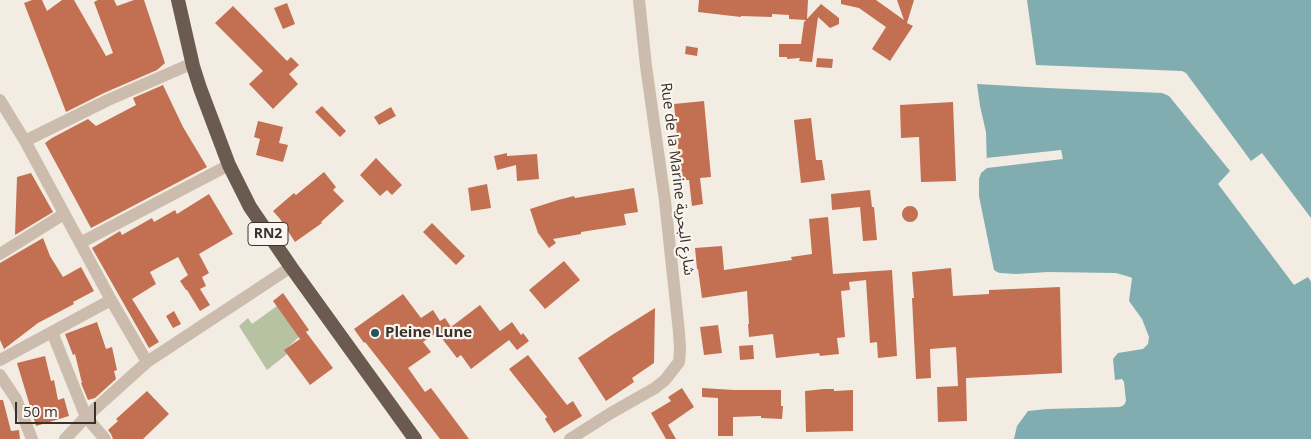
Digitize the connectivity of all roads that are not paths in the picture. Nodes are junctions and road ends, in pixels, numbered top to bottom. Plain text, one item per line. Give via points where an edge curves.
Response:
1 (178, 0) edge
2 (639, 0) edge
3 (193, 63) junction
4 (0, 100) edge
5 (25, 141) junction
6 (229, 165) junction
7 (64, 214) junction
8 (80, 242) junction
9 (0, 254) edge
10 (291, 268) junction
11 (111, 300) junction
12 (52, 332) junction
13 (0, 360) edge
14 (147, 362) junction
15 (0, 375) edge
16 (86, 418) junction
17 (32, 439) edge
18 (66, 439) edge
19 (105, 439) edge
20 (415, 439) edge
21 (570, 439) edge

1 - 3 highway, RN2
2 - 21 street, Rue de la Marine شارع البحرية via 665,201 679,332 679,362 673,372 654,388
3 - 5 street
3 - 6 highway, RN2
4 - 5 street
5 - 7 street
6 - 8 street
6 - 10 highway, RN2 via 250,207
7 - 8 street
7 - 9 street
8 - 11 street
10 - 14 street
10 - 20 highway, RN2
11 - 12 street
11 - 14 street
12 - 13 street
12 - 16 street
14 - 16 street
15 - 17 street via 16,399
16 - 18 street
16 - 19 street

